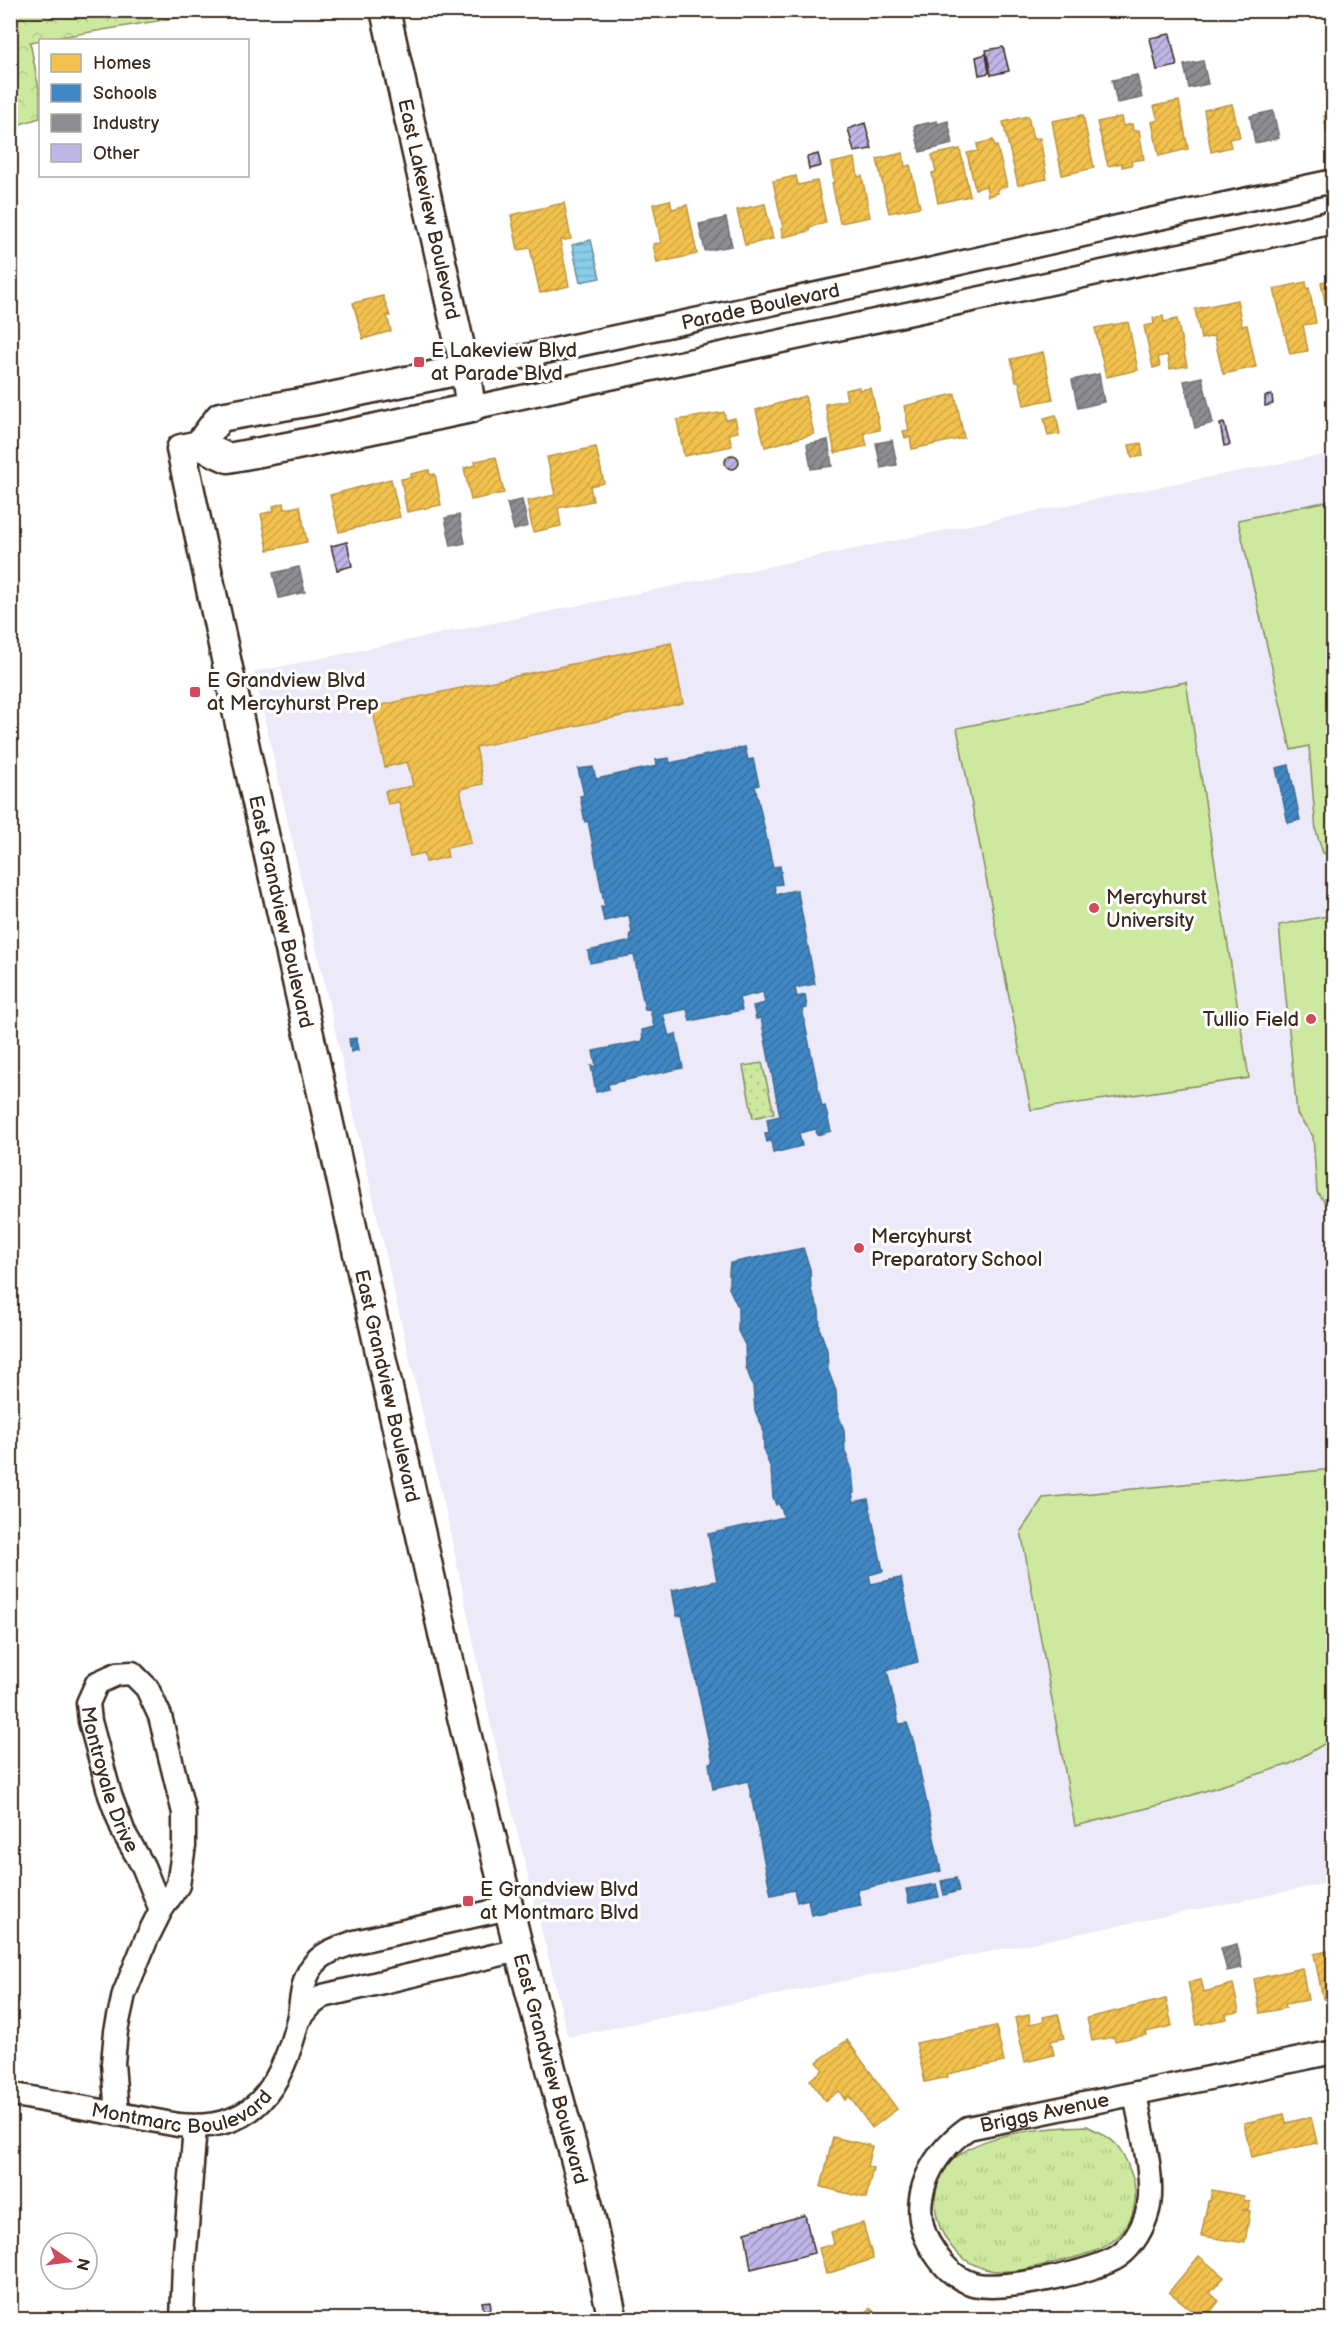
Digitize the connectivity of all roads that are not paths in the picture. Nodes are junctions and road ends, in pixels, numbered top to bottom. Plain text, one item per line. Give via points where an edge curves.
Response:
1 (385, 10) edge
2 (1334, 181) edge
3 (1334, 222) edge
4 (465, 369) junction
5 (471, 408) junction
6 (190, 447) junction
7 (509, 1908) junction
8 (161, 1910) junction
9 (519, 1950) junction
10 (298, 2019) junction
11 (1334, 2052) edge
12 (1135, 2093) junction
13 (10, 2094) edge
14 (117, 2114) junction
15 (195, 2127) junction
16 (182, 2319) edge
17 (614, 2319) edge

1 - 4 street, East Lakeview Boulevard
2 - 4 street, Parade Boulevard
3 - 5 street, Parade Boulevard
4 - 5 street, East Lakeview Boulevard
4 - 6 street, Parade Boulevard via 220,417
5 - 6 street, Parade Boulevard via 228,458
6 - 7 street, East Grandview Boulevard via 257,803
7 - 9 street, East Grandview Boulevard
7 - 10 street, Montmarc Boulevard via 336,1949 311,1968
8 - 8 street, Montroyale Drive via 178,1885 184,1813 160,1716 147,1688 132,1673 117,1674 98,1683 88,1703 90,1721 120,1824
8 - 14 street, Montroyale Drive via 124,1994 113,2063
9 - 10 street via 323,1996
9 - 17 street, East Grandview Boulevard via 565,2115
10 - 15 street, Montmarc Boulevard via 287,2058 262,2101 227,2123
11 - 12 street, Briggs Avenue
12 - 12 street, Briggs Avenue via 968,2128 954,2137 930,2169 919,2201 923,2232 941,2262 969,2282 997,2286 1096,2267 1119,2256 1136,2237 1149,2201 1149,2176
13 - 14 street, Montmarc Boulevard
14 - 15 street, Montmarc Boulevard
15 - 16 street

